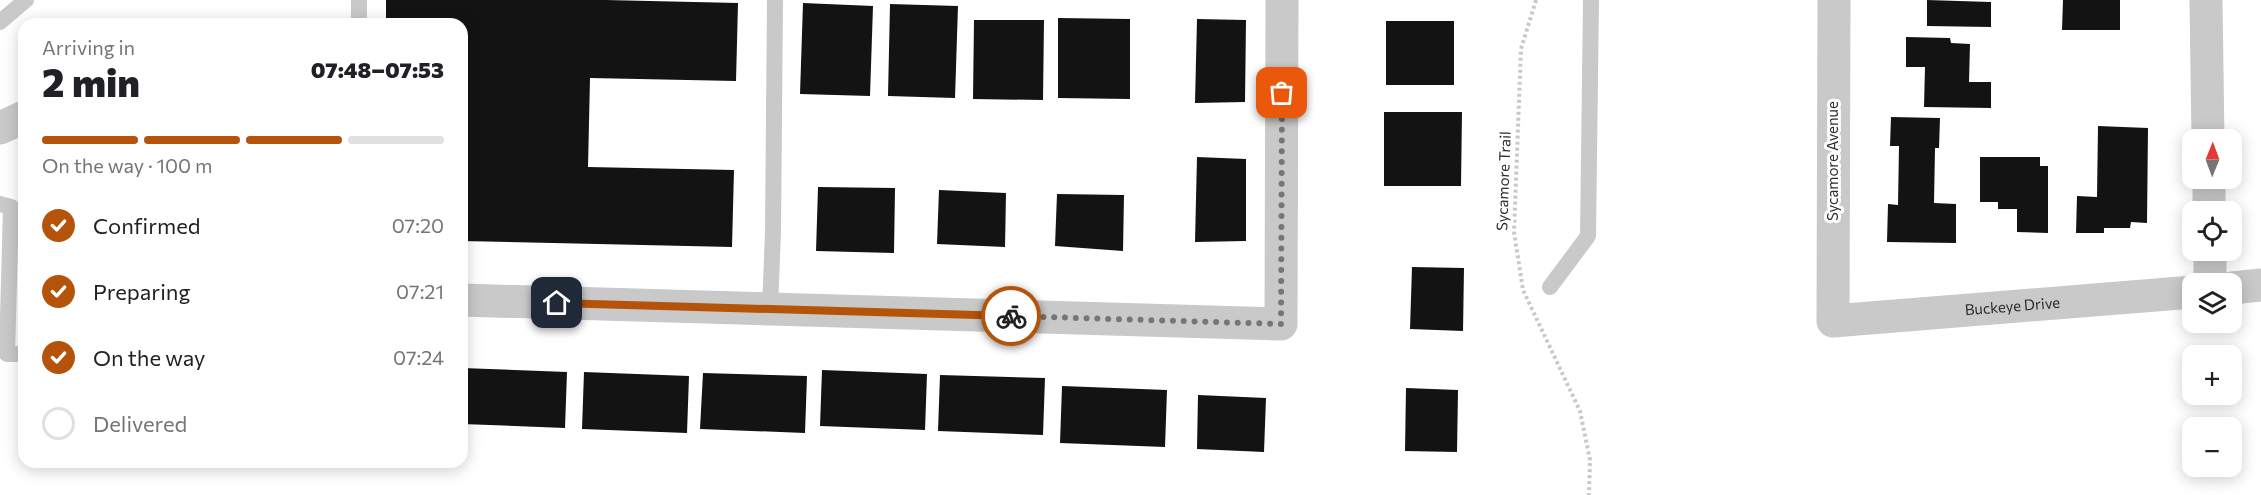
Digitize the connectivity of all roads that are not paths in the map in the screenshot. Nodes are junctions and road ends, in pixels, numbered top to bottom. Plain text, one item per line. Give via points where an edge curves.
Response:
1 (26, 0) edge
2 (359, 0) edge
3 (775, 0) edge
4 (1282, 0) edge
5 (1591, 0) edge
6 (1834, 0) edge
7 (2206, 0) edge
8 (359, 18) edge
9 (0, 22) edge
10 (18, 120) edge
11 (0, 128) edge
12 (2208, 129) edge
13 (0, 204) edge
14 (2261, 285) edge
15 (1550, 287) dead end
16 (2242, 287) edge
17 (2182, 293) edge
18 (468, 300) edge
19 (770, 309) junction
20 (1833, 321) joint
21 (18, 354) edge

1 - 9 lane
2 - 8 lane
3 - 19 lane
4 - 19 street via 1281,324
5 - 15 lane via 1588,236
6 - 20 street, Sycamore Avenue
7 - 12 street
10 - 11 street
13 - 21 lane via 11,207 7,354
14 - 16 street
17 - 20 street, Buckeye Drive
18 - 19 street

